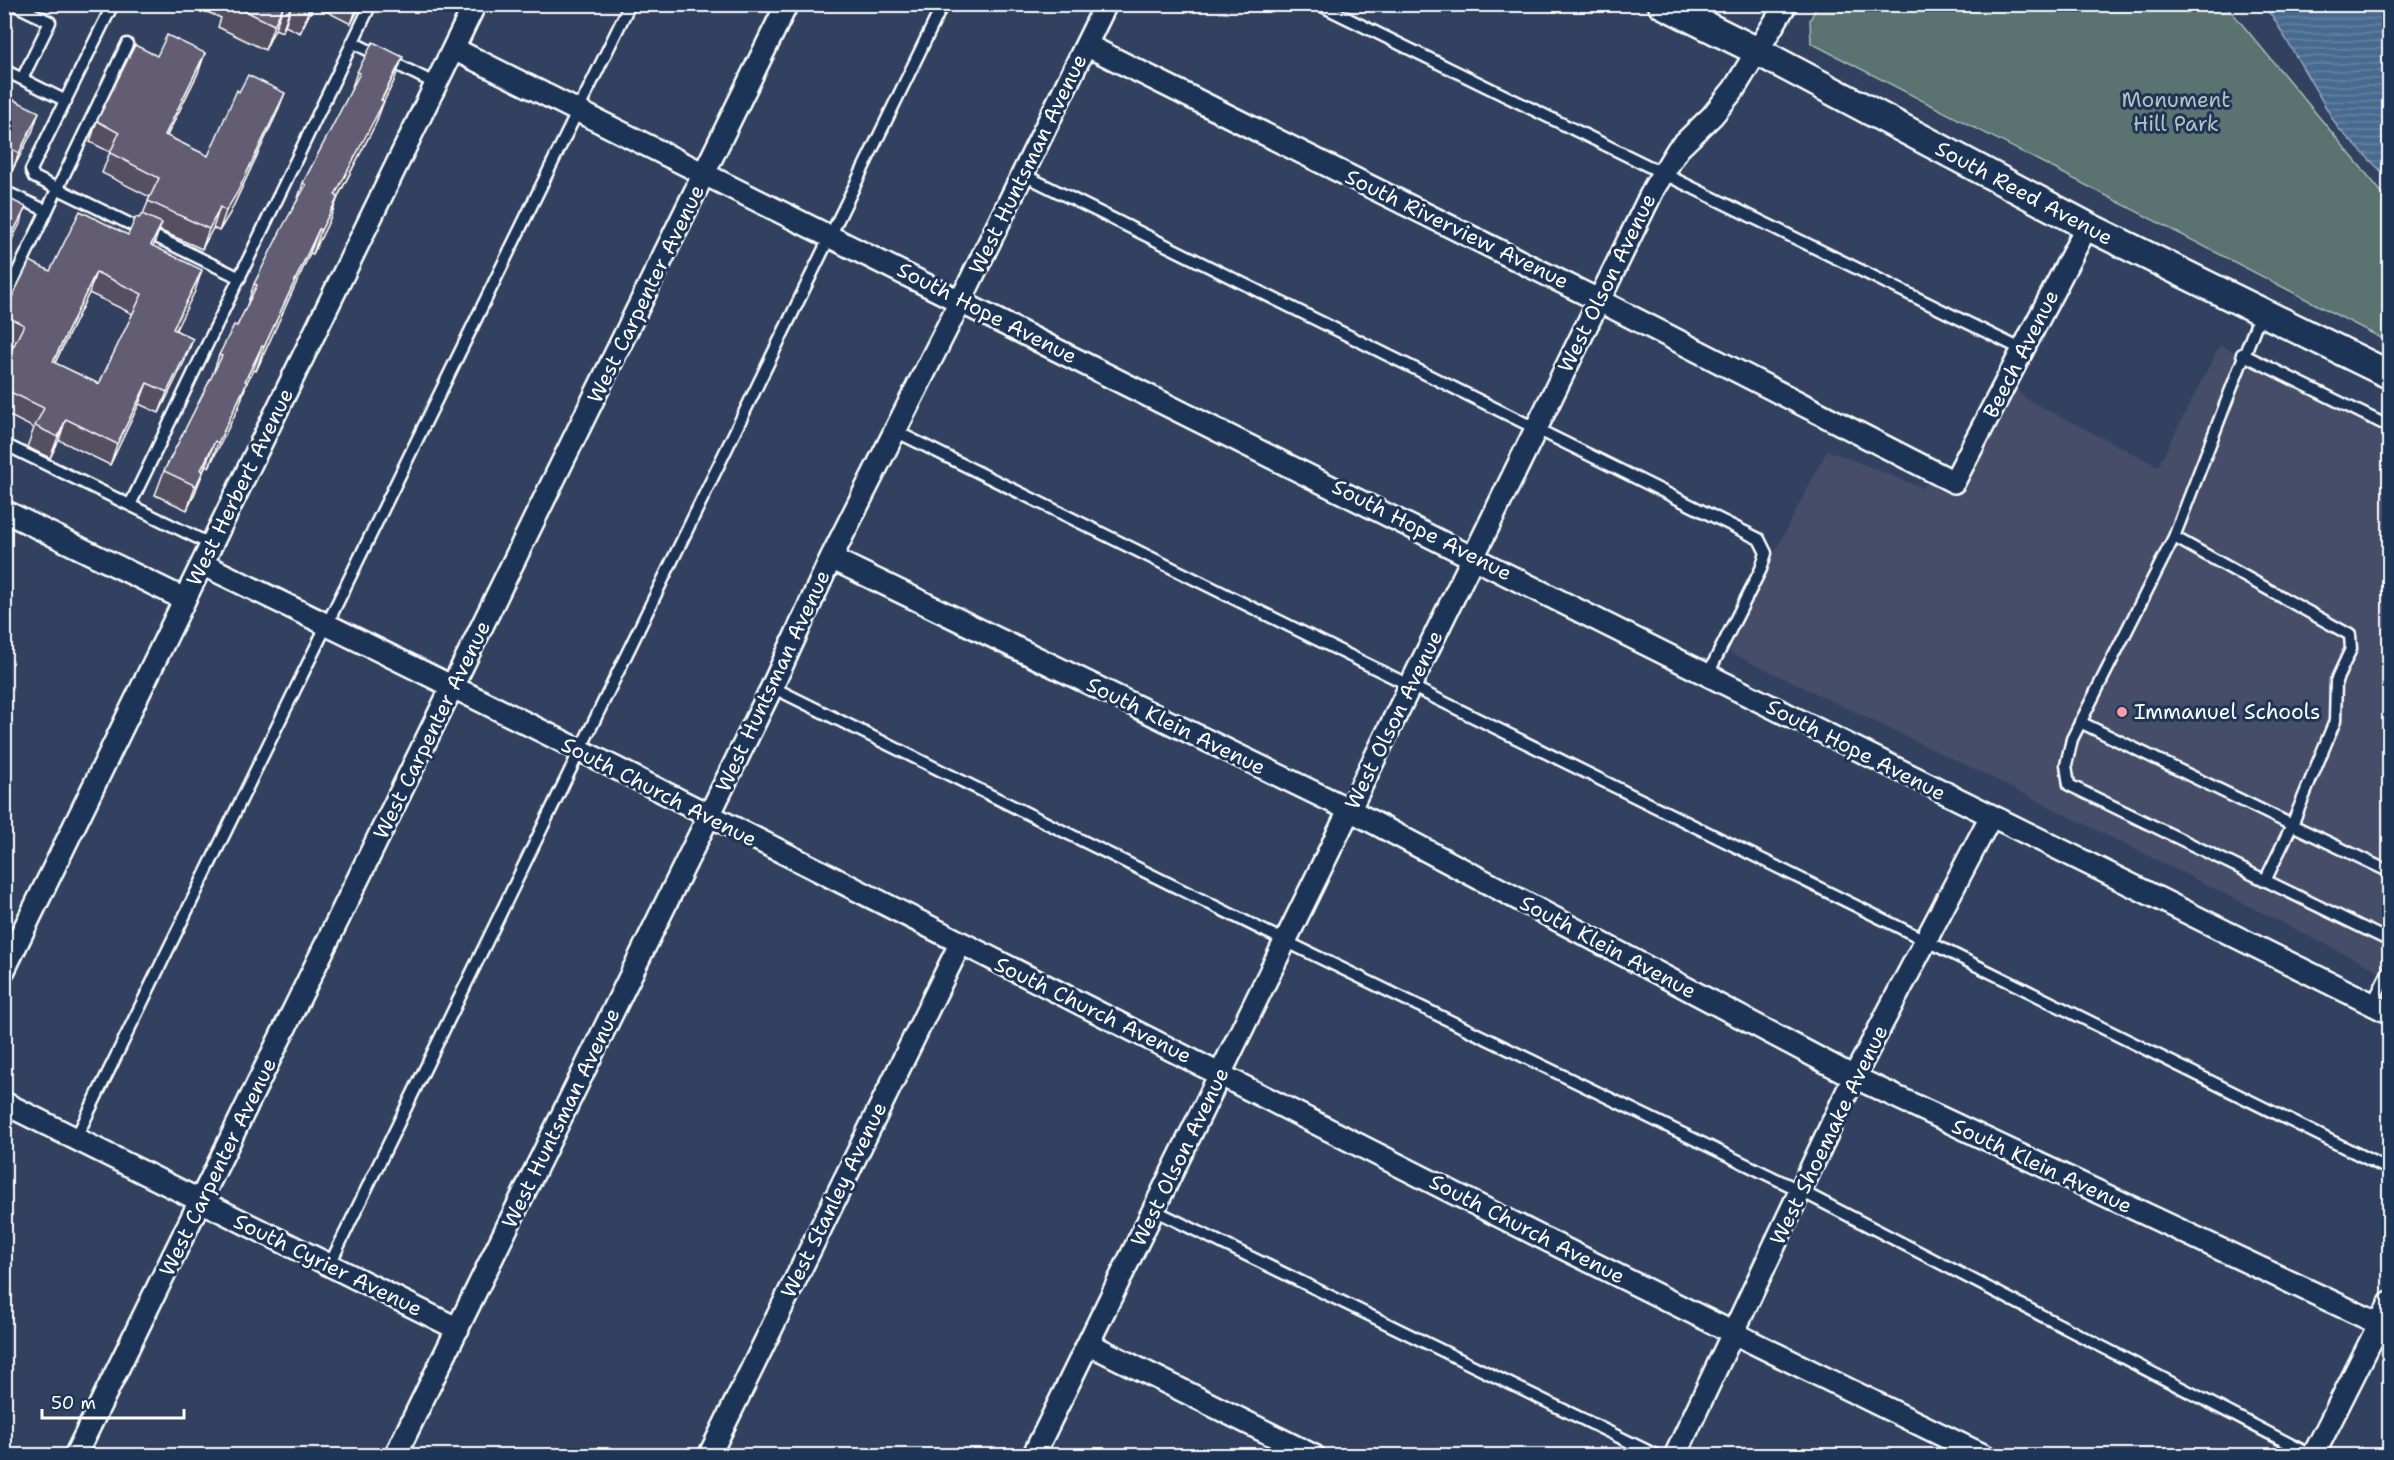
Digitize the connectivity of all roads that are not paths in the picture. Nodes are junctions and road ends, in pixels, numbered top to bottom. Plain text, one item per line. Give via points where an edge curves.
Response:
1 (13, 4) edge
2 (113, 4) edge
3 (371, 4) edge
4 (476, 4) edge
5 (630, 4) edge
6 (787, 4) edge
7 (943, 4) edge
8 (1106, 4) edge
9 (1317, 4) edge
10 (1662, 4) edge
11 (1786, 4) edge
12 (352, 42) junction
13 (127, 44) dead end
14 (1086, 45) junction
15 (454, 49) junction
16 (1759, 52) junction
17 (4, 70) edge
18 (22, 79) junction
19 (436, 84) junction
20 (66, 101) junction
21 (578, 110) junction
22 (706, 171) junction
23 (1663, 172) junction
24 (1023, 174) junction
25 (58, 189) junction
26 (4, 191) edge
27 (47, 212) junction
28 (2087, 226) junction
29 (830, 234) junction
30 (240, 278) junction
31 (4, 300) edge
32 (961, 300) junction
33 (1600, 301) junction
34 (2261, 312) junction
35 (2023, 350) junction
36 (2242, 354) junction
37 (2390, 375) edge
38 (1537, 427) junction
39 (2390, 427) edge
40 (895, 431) junction
41 (4, 444) edge
42 (1954, 482) joint
43 (130, 505) junction
44 (4, 511) edge
45 (2174, 537) junction
46 (212, 545) junction
47 (1474, 555) junction
48 (831, 558) junction
49 (202, 564) junction
50 (184, 599) junction
51 (327, 625) junction
52 (1708, 674) junction
53 (1410, 686) junction
54 (772, 687) junction
55 (453, 688) junction
56 (2080, 722) junction
57 (580, 751) junction
58 (1350, 810) junction
59 (708, 816) junction
60 (1990, 818) junction
61 (2292, 825) junction
62 (2390, 873) edge
63 (2265, 880) junction
64 (1285, 941) junction
65 (1926, 941) junction
66 (2390, 941) edge
67 (960, 944) junction
68 (2390, 968) edge
69 (4, 970) edge
70 (2381, 1008) edge
71 (1221, 1073) junction
72 (1854, 1077) junction
73 (4, 1103) edge
74 (76, 1138) junction
75 (2390, 1170) edge
76 (1801, 1191) junction
77 (200, 1202) junction
78 (1154, 1210) junction
79 (329, 1266) junction
80 (2390, 1303) edge
81 (2384, 1327) edge
82 (458, 1329) junction
83 (1734, 1334) junction
84 (1089, 1344) junction
85 (75, 1455) edge
86 (394, 1455) edge
87 (709, 1455) edge
88 (1033, 1455) edge
89 (1314, 1455) edge
90 (1658, 1455) edge
91 (1675, 1455) edge
92 (1985, 1455) edge
93 (2313, 1455) edge

1 - 18 lane via 50,22
2 - 20 lane
3 - 12 lane
4 - 15 street, West Herbert Avenue
5 - 21 lane
6 - 22 street, West Carpenter Avenue
7 - 29 lane
8 - 14 street, West Huntsman Avenue
9 - 23 lane
10 - 16 street, South Reed Avenue
11 - 16 street, West Olson Avenue
12 - 19 lane
12 - 30 lane
13 - 25 lane
14 - 24 street, West Huntsman Avenue
14 - 33 street, South Riverview Avenue
15 - 19 street, West Herbert Avenue
15 - 21 street, South Hope Avenue
16 - 23 street, West Olson Avenue via 1723,103 1678,149
16 - 28 street, South Reed Avenue
17 - 18 lane
18 - 20 lane
19 - 46 street, West Herbert Avenue
20 - 25 lane via 31,170 34,177
21 - 22 street, South Hope Avenue
21 - 51 lane
22 - 29 street, South Hope Avenue
22 - 55 street, West Carpenter Avenue
23 - 33 street, West Olson Avenue
23 - 35 lane
24 - 32 street, West Huntsman Avenue
24 - 38 lane
25 - 27 lane
25 - 30 lane
26 - 27 lane
27 - 31 lane
28 - 34 street, South Reed Avenue
28 - 35 street, Beech Avenue
29 - 32 street, South Hope Avenue
29 - 57 lane
30 - 43 lane
32 - 40 street, West Huntsman Avenue
32 - 47 street, South Hope Avenue
33 - 38 street, West Olson Avenue
33 - 42 street, South Riverview Avenue
34 - 36 lane
34 - 37 street, South Reed Avenue
35 - 42 street, Beech Avenue
36 - 39 lane
36 - 45 lane
38 - 47 street, West Olson Avenue
38 - 52 lane via 1759,539 1766,553 1761,569
40 - 48 street, West Huntsman Avenue
40 - 53 lane
41 - 43 lane
43 - 46 lane
44 - 50 street
45 - 56 lane
45 - 61 lane via 2350,635 2351,649 2337,681 2335,721
46 - 49 street, West Herbert Avenue
47 - 52 street, South Hope Avenue
47 - 53 street, West Olson Avenue
48 - 54 street, West Huntsman Avenue
48 - 58 street, South Klein Avenue
49 - 50 street, West Herbert Avenue
49 - 51 street, South Church Avenue
50 - 69 street, West Herbert Avenue
51 - 55 street, South Church Avenue
51 - 74 lane
52 - 60 street, South Hope Avenue
53 - 58 street, West Olson Avenue
53 - 65 lane
54 - 59 street, West Huntsman Avenue
54 - 64 lane
55 - 57 street, South Church Avenue
55 - 77 street, West Carpenter Avenue
56 - 61 lane
56 - 63 lane via 2066,765 2069,785
57 - 59 street, South Church Avenue
57 - 79 lane
58 - 64 street, West Olson Avenue
58 - 72 street, South Klein Avenue
59 - 67 street, South Church Avenue
59 - 82 street, West Huntsman Avenue
60 - 65 street, West Shoemake Avenue
60 - 70 street, South Hope Avenue
61 - 62 lane
61 - 63 lane
63 - 66 lane
64 - 71 street, West Olson Avenue
64 - 76 lane
65 - 72 street, West Shoemake Avenue
65 - 75 lane
67 - 71 street, South Church Avenue
67 - 87 street, West Stanley Avenue
68 - 70 lane
71 - 78 street, West Olson Avenue
71 - 83 street, South Church Avenue
72 - 76 street, West Shoemake Avenue
72 - 81 street, South Klein Avenue
73 - 74 street, South Cyrier Avenue
74 - 77 street, South Cyrier Avenue
76 - 83 street, West Shoemake Avenue
76 - 93 lane
77 - 79 street, South Cyrier Avenue
77 - 85 street, West Carpenter Avenue
78 - 84 street, West Olson Avenue
78 - 90 lane
79 - 82 street, South Cyrier Avenue
80 - 81 street
81 - 93 street
82 - 86 street, West Huntsman Avenue
83 - 91 street, West Shoemake Avenue
83 - 92 street, South Church Avenue
84 - 88 street, West Olson Avenue
84 - 89 street

